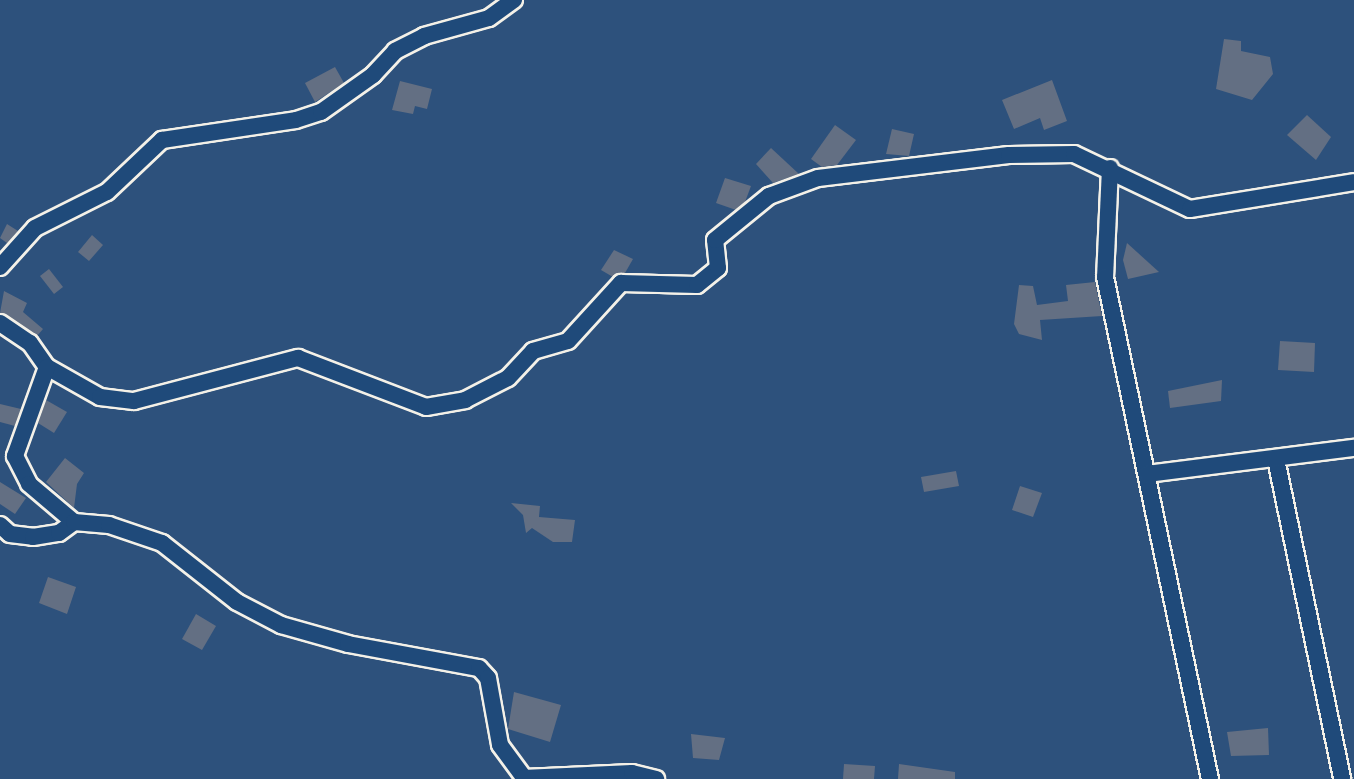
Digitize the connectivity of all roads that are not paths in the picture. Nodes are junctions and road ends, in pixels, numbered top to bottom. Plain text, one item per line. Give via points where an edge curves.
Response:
1 (514, 0) edge
2 (1110, 168) junction
3 (1354, 182) edge
4 (0, 267) edge
5 (0, 323) edge
6 (47, 367) junction
7 (1354, 448) edge
8 (1276, 459) junction
9 (1147, 474) junction
10 (74, 522) junction
11 (0, 525) edge
12 (524, 778) edge
13 (656, 779) edge
14 (1210, 779) edge
15 (1342, 779) edge

1 - 4 street via 489,18 424,36 395,51 364,82 321,111 286,122 162,140 107,192 35,228
2 - 3 street via 1190,209
2 - 6 street via 1074,154 1009,155 818,178 769,196 715,240 718,268 697,285 621,284 568,341 533,351 508,378 465,400 426,407 298,358 134,401 100,397
2 - 9 street via 1105,277
5 - 6 street via 30,343
6 - 10 street via 15,456 29,484
7 - 8 street
8 - 9 street
8 - 15 street
9 - 14 street
10 - 11 street via 59,533 33,537 10,534
10 - 12 street via 109,525 162,543 237,602 280,625 348,644 479,668 488,678 500,745
12 - 13 street via 632,773

